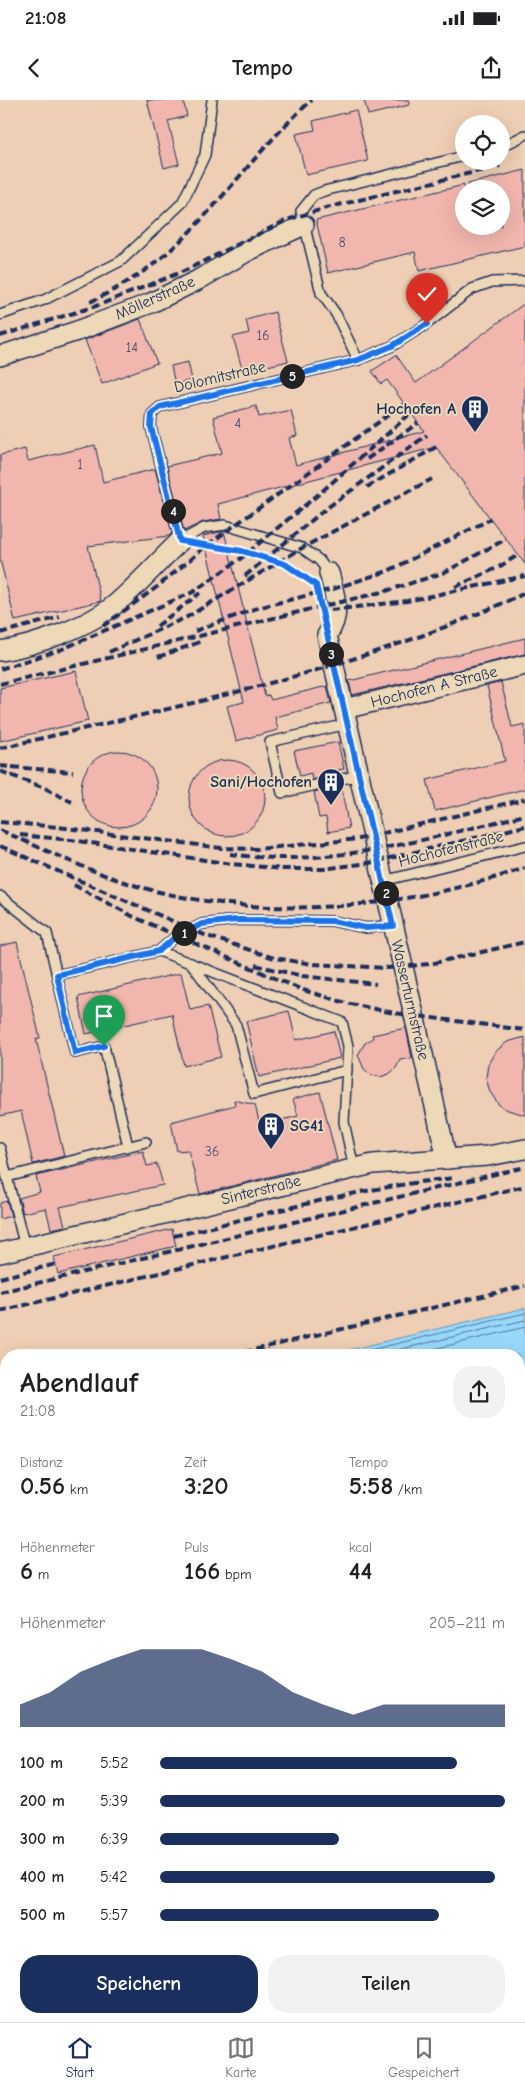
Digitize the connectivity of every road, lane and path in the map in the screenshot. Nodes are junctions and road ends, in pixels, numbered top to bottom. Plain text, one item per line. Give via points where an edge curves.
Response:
1 (212, 100) edge
2 (525, 135) edge
3 (510, 142) edge
4 (455, 158) edge
5 (304, 225) junction
6 (525, 281) edge
7 (0, 315) edge
8 (0, 356) edge
9 (358, 360) junction
10 (180, 541) junction
11 (329, 573) joint
12 (317, 593) dead end
13 (0, 651) edge
14 (525, 665) edge
15 (346, 716) junction
16 (359, 775) junction
17 (525, 846) edge
18 (383, 881) junction
19 (0, 896) edge
20 (393, 926) junction
21 (159, 951) junction
22 (191, 963) junction
23 (57, 975) junction
24 (347, 1070) junction
25 (146, 1142) dead end
26 (128, 1146) junction
27 (0, 1148) edge
28 (525, 1150) edge
29 (447, 1158) junction
30 (354, 1168) junction
31 (7, 1177) junction
32 (25, 1247) junction
33 (0, 1253) edge

1 - 7 lane via 205,155 182,203 121,261 44,300
2 - 3 lane
4 - 5 lane via 314,195 301,211
5 - 8 street, Möllerstraße via 151,303
5 - 9 lane via 321,294 336,314
6 - 9 lane, Dolomitstraße via 492,282 472,289 392,346
9 - 10 lane, Dolomitstraße via 160,407 152,414 151,427
10 - 11 lane, Wasserturmstraße via 204,528 225,525 302,548 319,560
10 - 12 path via 242,551 285,564 316,585
10 - 13 street, Wasserturmstraße via 115,604 79,626
11 - 15 street, Wasserturmstraße via 336,614 327,635
14 - 15 street, Hochofen A Straße
15 - 16 street, Wasserturmstraße
15 - 16 lane via 270,742 282,793
16 - 18 street, Wasserturmstraße
17 - 18 lane, Hochofenstraße
18 - 20 street, Wasserturmstraße
19 - 23 lane via 47,933
20 - 21 lane via 366,928 332,921 236,920 202,924 174,938
20 - 29 street, Wasserturmstraße
21 - 22 lane
21 - 23 lane
22 - 24 lane via 342,1022 348,1046
22 - 24 lane via 236,1025 254,1094
23 - 26 lane via 75,1053 104,1046
24 - 30 lane via 344,1122
25 - 26 lane
26 - 31 lane
27 - 31 lane
28 - 29 street, Sinterstraße
29 - 30 street, Sinterstraße
30 - 32 street, Sinterstraße
31 - 32 lane
32 - 33 street, Sinterstraße

